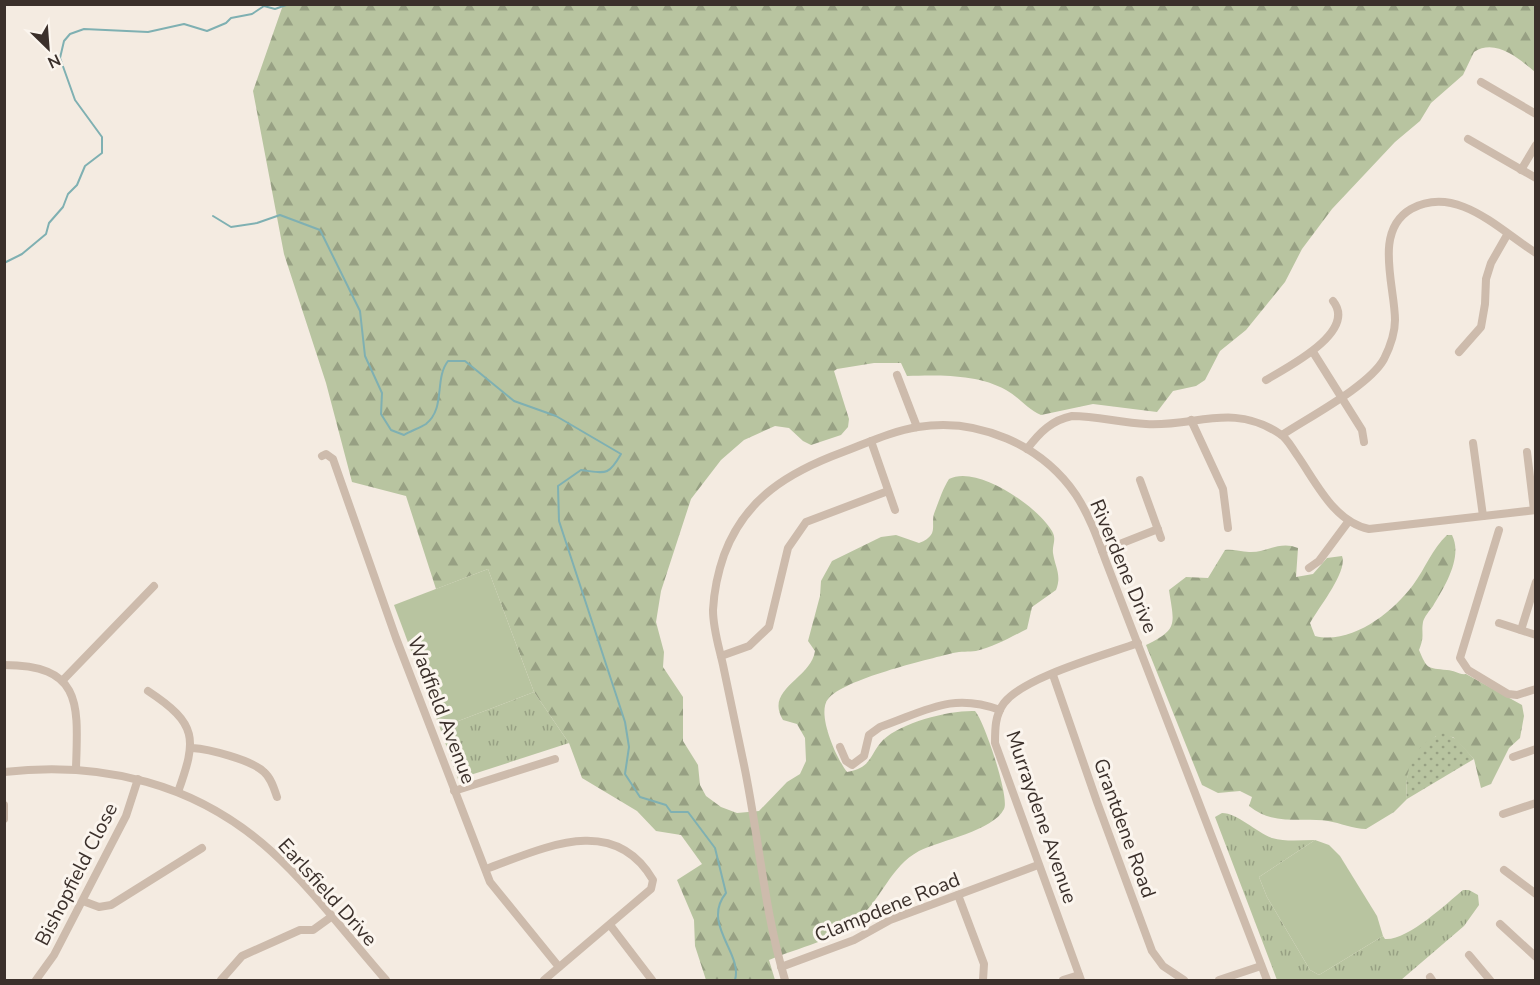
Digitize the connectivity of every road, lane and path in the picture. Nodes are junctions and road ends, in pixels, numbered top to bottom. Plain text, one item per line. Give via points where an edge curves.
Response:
1 (1481, 82) dead end
2 (1536, 114) edge
3 (1468, 139) dead end
4 (1536, 145) edge
5 (1521, 170) junction
6 (1536, 178) edge
7 (1507, 235) junction
8 (1536, 254) edge
9 (1333, 301) dead end
10 (1313, 352) junction
11 (1459, 352) dead end
12 (897, 375) dead end
13 (1266, 380) dead end
14 (1340, 397) junction
15 (1191, 420) junction
16 (917, 427) junction
17 (1282, 435) junction
18 (871, 441) junction
19 (1364, 442) dead end
20 (1473, 443) dead end
21 (1027, 449) junction
22 (1527, 452) dead end
23 (322, 456) dead end
24 (1140, 480) dead end
25 (888, 491) junction
26 (896, 510) dead end
27 (1535, 510) edge
28 (1483, 516) junction
29 (1348, 522) junction
30 (1228, 528) dead end
31 (1158, 529) junction
32 (1498, 530) dead end
33 (1161, 538) dead end
34 (1102, 551) junction
35 (1309, 568) dead end
36 (1536, 582) edge
37 (154, 586) dead end
38 (1499, 622) dead end
39 (1521, 630) junction
40 (1536, 635) edge
41 (1138, 643) junction
42 (721, 656) junction
43 (4, 665) edge
44 (1053, 675) junction
45 (63, 680) junction
46 (1536, 689) edge
47 (148, 691) dead end
48 (1000, 710) junction
49 (840, 747) dead end
50 (192, 748) junction
51 (1536, 749) edge
52 (1513, 757) dead end
53 (555, 759) dead end
54 (75, 768) junction
55 (4, 772) edge
56 (138, 778) junction
57 (454, 790) junction
58 (178, 792) junction
59 (277, 797) dead end
60 (1536, 802) edge
61 (4, 806) edge
62 (1503, 814) dead end
63 (4, 819) edge
64 (202, 848) dead end
65 (1038, 865) junction
66 (486, 868) junction
67 (1504, 870) dead end
68 (1536, 894) edge
69 (958, 895) junction
70 (83, 902) junction
71 (331, 917) junction
72 (1500, 924) dead end
73 (610, 925) junction
74 (1469, 955) dead end
75 (1536, 957) edge
76 (1262, 966) junction
77 (559, 967) junction
78 (781, 967) junction
79 (1080, 978) edge
80 (36, 981) edge
81 (221, 981) edge
82 (386, 981) edge
83 (544, 981) edge
84 (652, 981) edge
85 (785, 981) edge
86 (983, 981) edge
87 (1063, 981) edge
88 (1184, 981) edge
89 (1219, 981) edge
90 (1267, 981) edge
91 (1490, 981) edge

1 - 2 street
3 - 5 street
4 - 5 street
5 - 6 street
7 - 8 street
7 - 11 street via 1486,279 1481,327
7 - 14 street via 1469,207 1451,202 1432,201 1407,212 1398,221 1389,247 1395,320 1389,348 1375,371
9 - 10 street via 1336,318 1323,343
10 - 13 street
10 - 14 street
12 - 16 street
14 - 17 street
14 - 19 street via 1362,430
15 - 17 street via 1239,417
15 - 21 street via 1163,425 1072,416 1042,431
15 - 30 street via 1224,489
16 - 18 street, Riverdene Drive
16 - 21 street, Riverdene Drive via 966,427 996,433
17 - 29 street
18 - 25 street
18 - 42 street, Riverdene Drive via 800,469 748,512 724,555 716,586 713,610
20 - 28 street
21 - 34 street, Riverdene Drive via 1047,462 1077,496
22 - 27 street
23 - 57 street, Wadfield Avenue via 333,459
24 - 31 street
25 - 26 street
25 - 42 street via 806,522 788,548 769,627 749,646
27 - 28 street
28 - 29 street via 1369,529
29 - 35 street
31 - 33 street
31 - 34 street
32 - 46 street via 1460,658 1468,670 1508,694
34 - 41 street, Riverdene Drive
36 - 39 street
37 - 45 street
38 - 39 street
39 - 40 street
41 - 44 street, Murraydene Avenue
41 - 76 street, Riverdene Drive
42 - 78 street, Riverdene Drive
43 - 45 street via 32,667
44 - 48 street, Murraydene Avenue via 1020,688
44 - 88 street, Grantdene Road via 1152,951 1163,966
45 - 54 street via 77,712
47 - 50 street via 178,713
48 - 49 street via 978,702 954,702 880,727 869,735 864,756 852,765
48 - 65 street, Murraydene Avenue via 994,728 996,743
50 - 58 street
50 - 59 street via 261,769
51 - 52 street
53 - 57 street
54 - 55 street, Earlsfield Drive
54 - 56 street, Earlsfield Drive
56 - 58 street, Earlsfield Drive
56 - 70 street, Bishopfield Close via 126,816
57 - 66 street, Wadfield Avenue
58 - 71 street, Earlsfield Drive via 220,814 269,849
60 - 62 street
61 - 63 street
64 - 70 street via 111,905 99,907
65 - 69 street, Clampdene Road
65 - 79 street, Murraydene Avenue
66 - 73 street via 555,844 580,839 604,841 630,854 654,883
66 - 77 street, Wadfield Avenue via 497,893
67 - 68 street
69 - 78 street, Clampdene Road
69 - 86 street via 984,964
70 - 80 street, Bishopfield Close
71 - 81 street via 313,930 300,930 242,956
71 - 82 street, Earlsfield Drive
72 - 75 street
73 - 77 street
73 - 84 street
74 - 91 street
76 - 89 street
76 - 90 street, Riverdene Drive
77 - 83 street
78 - 85 street, Riverdene Drive
79 - 87 street

